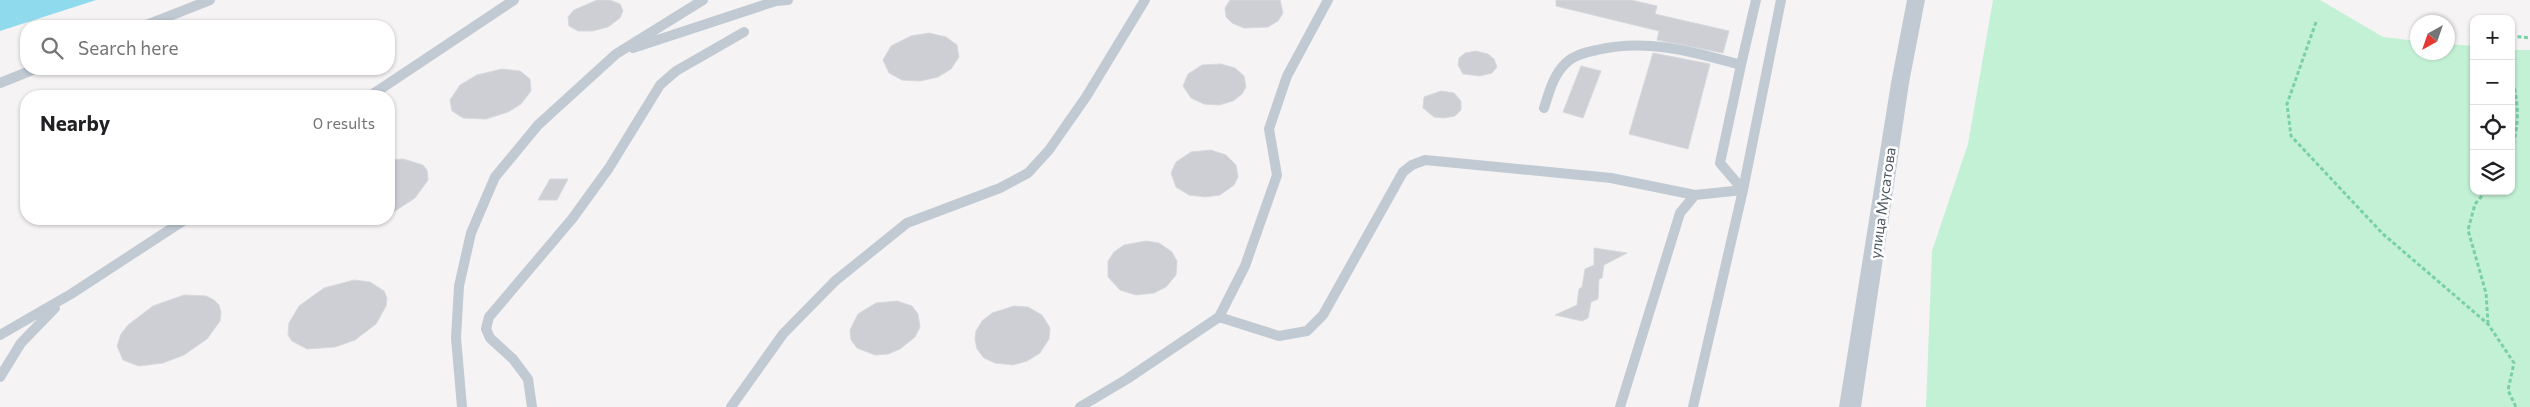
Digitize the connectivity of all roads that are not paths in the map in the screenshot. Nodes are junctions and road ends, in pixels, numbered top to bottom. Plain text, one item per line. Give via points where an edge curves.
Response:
1 (210, 0) edge
2 (514, 0) edge
3 (703, 0) edge
4 (788, 0) edge
5 (1145, 0) edge
6 (1328, 0) edge
7 (1756, 0) edge
8 (1781, 0) edge
9 (1916, 0) edge
10 (777, 1) edge
11 (159, 20) edge
12 (744, 32) dead end
13 (616, 54) junction
14 (1741, 65) junction
15 (20, 75) edge
16 (0, 83) edge
17 (379, 90) edge
18 (1544, 108) dead end
19 (1743, 190) junction
20 (1695, 195) junction
21 (177, 225) edge
22 (71, 294) junction
23 (1219, 317) junction
24 (0, 334) edge
25 (0, 377) edge
26 (462, 407) edge
27 (532, 407) edge
28 (731, 407) edge
29 (1080, 407) edge
30 (1620, 407) edge
31 (1693, 407) edge
32 (1850, 407) edge

1 - 11 lane
2 - 17 lane
3 - 13 lane
4 - 10 lane
5 - 28 lane via 1086,97 1028,174 907,223 835,281 784,334
6 - 23 lane via 1287,76 1269,129 1277,175 1245,266
7 - 14 lane
8 - 19 lane
9 - 32 street, улица Мусатова via 1900,83
10 - 13 lane
12 - 27 lane via 676,71 660,85 613,162 572,219 489,317 486,329 490,338 513,359 528,379
13 - 26 lane via 538,125 494,177 471,233 460,286 456,338
14 - 18 lane via 1671,46 1612,45 1572,57 1562,67
14 - 19 lane via 1720,163
15 - 16 lane
19 - 20 lane
19 - 31 lane
20 - 23 lane via 1611,178 1425,160 1402,172 1323,316 1307,331 1279,336
20 - 30 lane via 1680,213
21 - 22 lane
22 - 24 lane
22 - 25 lane via 21,343
23 - 29 lane via 1128,379

